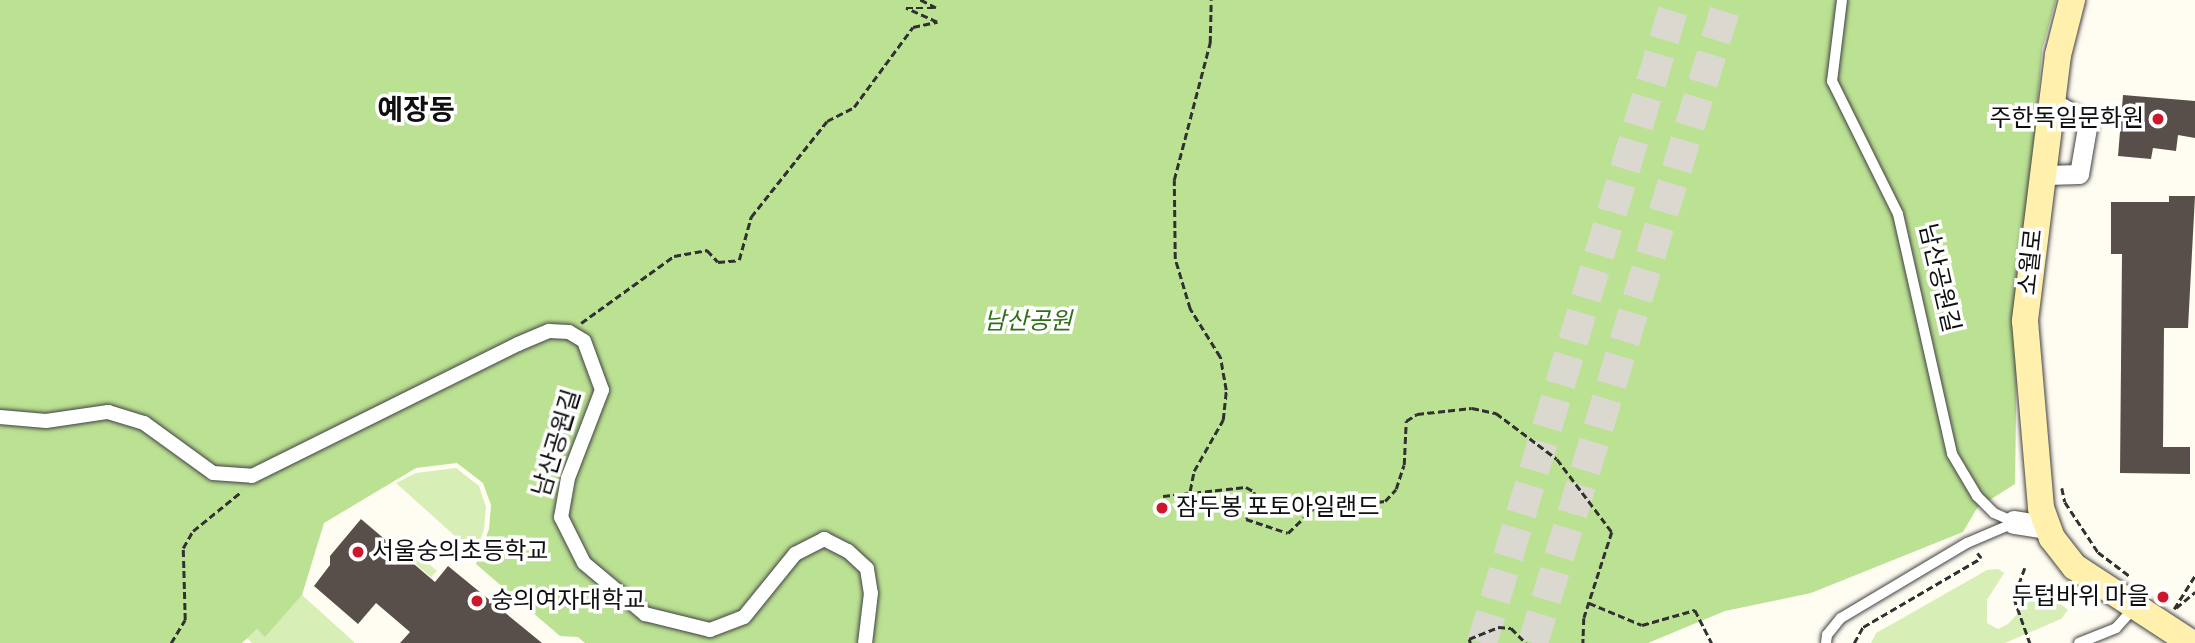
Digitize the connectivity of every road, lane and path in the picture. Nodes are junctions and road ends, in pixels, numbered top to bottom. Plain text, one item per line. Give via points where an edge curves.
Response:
1 (920, 0) edge
2 (1211, 0) edge
3 (1842, 0) edge
4 (2075, 0) edge
5 (569, 332) junction
6 (0, 417) edge
7 (2059, 475) dead end
8 (252, 476) junction
9 (1190, 491) junction
10 (1164, 506) dead end
11 (2014, 522) junction
12 (2046, 527) junction
13 (1967, 543) junction
14 (2025, 568) dead end
15 (2195, 575) edge
16 (2195, 592) edge
17 (2137, 596) junction
18 (2163, 601) dead end
19 (1589, 603) junction
20 (2174, 609) junction
21 (2190, 628) edge
22 (171, 643) edge
23 (865, 643) edge
24 (1469, 643) edge
25 (1526, 643) edge
26 (1583, 643) edge
27 (1712, 643) edge
28 (1826, 643) edge
29 (1854, 643) edge
30 (2030, 643) edge
31 (2079, 643) edge
32 (2191, 643) edge

1 - 5 path via 936,8 906,8 937,22 914,27 854,107 827,121 751,217 739,260 718,262 707,250 674,256
2 - 9 path via 1210,43 1174,180 1173,219 1175,259 1184,294 1220,357 1226,390 1223,420 1194,471
3 - 11 lane, 남산공원길 via 1832,81 1898,214 1952,454 1977,496 1994,513
4 - 12 main road, 소월로 via 2056,104 2031,318
4 - 12 main road, 소월로 via 2058,55 2025,321 2037,482
5 - 8 street via 549,331 518,344
5 - 23 street, 남산공원길 via 584,341 596,363 602,390 568,478 561,517 584,563 645,614 710,630 744,617 795,554 824,539 848,551 867,569 871,593
6 - 8 street via 46,421 108,412 144,423 213,473
7 - 17 path via 2065,502 2098,552
8 - 22 path via 241,492 193,531 183,548 185,620
9 - 10 path via 1163,496
9 - 19 path via 1246,486 1255,492 1246,519 1288,533 1319,503 1340,498 1367,505 1385,501 1396,489 1404,465 1406,421 1417,414 1472,408 1496,413 1557,459 1612,532
11 - 12 street, 남산공원길
11 - 13 lane
12 - 17 main road, 소월로 via 2075,567
12 - 21 main road via 2079,562
13 - 28 lane via 1841,618
13 - 29 path via 1981,558 1864,626
14 - 30 path via 2014,598
15 - 20 path
16 - 20 path
17 - 31 lane via 2116,628
17 - 32 main road, 소월로
18 - 20 path
19 - 26 path
19 - 27 path via 1642,625 1695,610
20 - 21 path
24 - 25 path via 1469,639 1498,628 1511,628

